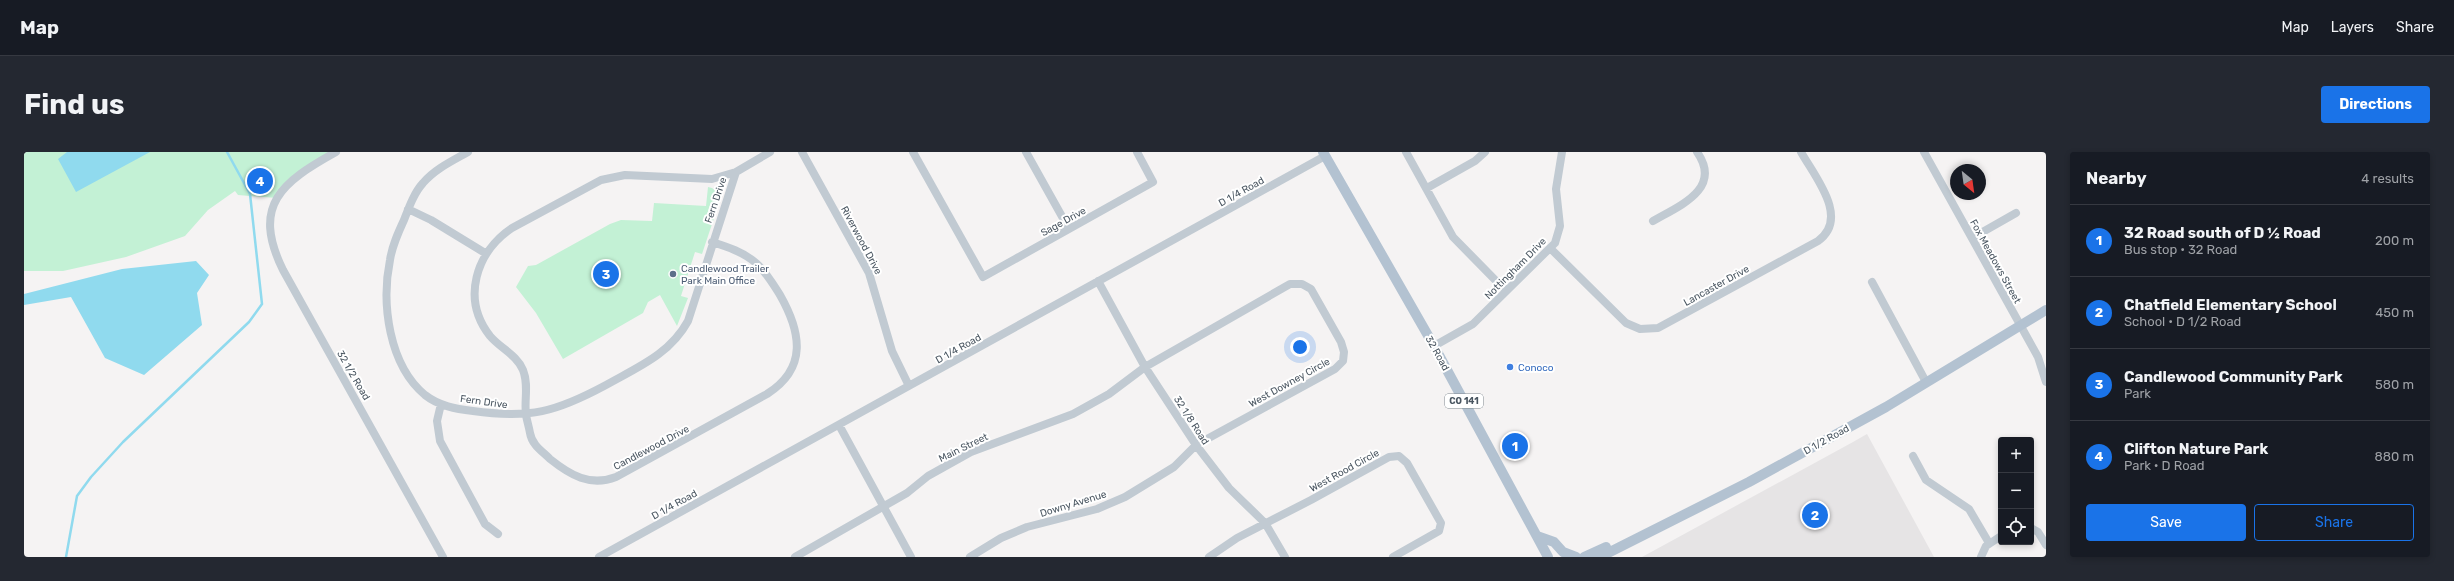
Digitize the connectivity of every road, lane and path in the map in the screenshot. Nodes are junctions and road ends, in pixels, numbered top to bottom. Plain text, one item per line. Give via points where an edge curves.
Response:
1 (336, 152) edge
2 (468, 152) edge
3 (770, 152) edge
4 (802, 152) edge
5 (913, 152) edge
6 (1026, 152) edge
7 (1136, 152) edge
8 (1406, 152) edge
9 (1485, 152) edge
10 (1562, 152) edge
11 (1697, 152) edge
12 (1801, 152) edge
13 (1924, 152) edge
14 (1324, 154) edge
15 (736, 172) junction
16 (1427, 188) junction
17 (408, 209) junction
18 (2016, 213) dead end
19 (1653, 221) dead end
20 (1069, 229) junction
21 (1972, 238) junction
22 (712, 242) junction
23 (1550, 248) junction
24 (485, 253) junction
25 (1098, 281) junction
26 (1872, 282) dead end
27 (1290, 284) joint
28 (1506, 291) junction
29 (2046, 310) edge
30 (2020, 324) junction
31 (1434, 346) junction
32 (1145, 367) junction
33 (1926, 382) junction
34 (2046, 382) edge
35 (909, 386) junction
36 (441, 404) junction
37 (526, 414) junction
38 (839, 425) junction
39 (1196, 445) junction
40 (1913, 456) dead end
41 (884, 507) junction
42 (1265, 523) junction
43 (2034, 530) edge
44 (498, 534) dead end
45 (1537, 536) junction
46 (1998, 538) edge
47 (1989, 543) junction
48 (1623, 545) junction
49 (2046, 545) edge
50 (443, 557) edge
51 (600, 557) edge
52 (795, 557) edge
53 (911, 557) edge
54 (970, 557) edge
55 (1209, 557) edge
56 (1285, 557) edge
57 (1393, 557) edge
58 (1548, 557) edge
59 (1576, 557) edge
60 (1584, 557) edge
61 (1600, 557) edge
62 (1981, 557) edge

1 - 50 street, 32 1/2 Road via 296,175 277,198 270,225 272,244 276,257
2 - 17 street, Fern Drive via 432,174 415,194
3 - 15 street, Candlewood Drive
4 - 35 street, Riverwood Drive via 870,274 890,345
5 - 20 street, Sage Drive via 982,276
6 - 20 street
7 - 20 street, Sage Drive via 1153,182
8 - 16 street
9 - 16 street via 1475,161
10 - 23 street, Nottingham Drive via 1556,189 1560,226 1558,238
11 - 19 street via 1703,162 1705,174 1698,192 1690,200
12 - 23 street, Lancaster Drive via 1831,207 1832,218 1827,234 1658,328 1640,329 1626,323
13 - 21 street, Fox Meadows Street
14 - 25 street, D 1/4 Road
14 - 31 main road, 32 Road / CO 141
15 - 22 street, Fern Drive
15 - 24 street, Candlewood Drive via 712,180 625,176 601,180 512,228
16 - 28 street via 1453,237
17 - 24 street
17 - 36 street, Fern Drive via 390,259 387,284 389,320 401,360 410,379 425,394
18 - 21 street
21 - 30 street, Fox Meadows Street
22 - 37 street, Fern Drive via 688,321 668,347 650,361 581,399 561,408
22 - 37 street, Candlewood Drive via 736,250 757,264 773,283 793,320 796,353 791,369 777,387 623,474 598,481 574,476 539,449 530,434
23 - 28 street, Nottingham Drive
24 - 37 street, Candlewood Drive via 475,283 478,312 489,335 516,359 523,370
25 - 32 street, 32 1/8 Road
25 - 35 street, D 1/4 Road
26 - 33 street
27 - 32 street, Main Street
27 - 39 street, West Downey Circle via 1302,284 1311,289 1341,342 1343,361 1335,369
28 - 31 street, Nottingham Drive via 1473,324
29 - 30 main road, D 1/2 Road
30 - 33 main road, D 1/2 Road
30 - 34 street, Fox Meadows Street via 2038,357
31 - 45 main road, 32 Road / CO 141
32 - 39 street, 32 1/8 Road
32 - 41 street, Main Street via 1109,394 1073,414 971,452 928,476 907,494
33 - 48 main road, D 1/2 Road via 1886,407 1749,482
35 - 38 street, D 1/4 Road
36 - 37 street, Fern Drive via 505,415
36 - 44 street via 437,421 440,441 485,524
38 - 41 street
38 - 51 street, D 1/4 Road
39 - 42 street, 32 1/8 Road via 1229,488
39 - 54 street, Downy Avenue via 1174,467 1125,497 1097,509 1027,527 1001,538
40 - 47 street via 1926,480 1969,509
41 - 52 street, Main Street
41 - 53 street
42 - 55 street
42 - 56 street, 32 1/8 Road
42 - 57 street, West Rood Circle via 1389,457 1399,456 1407,463 1441,523 1439,531
43 - 49 street
45 - 58 main road, 32 Road / CO 141
45 - 59 main road via 1554,542 1563,552
46 - 47 street
47 - 62 street
48 - 60 main road via 1610,544
48 - 61 main road, D 1/2 Road

